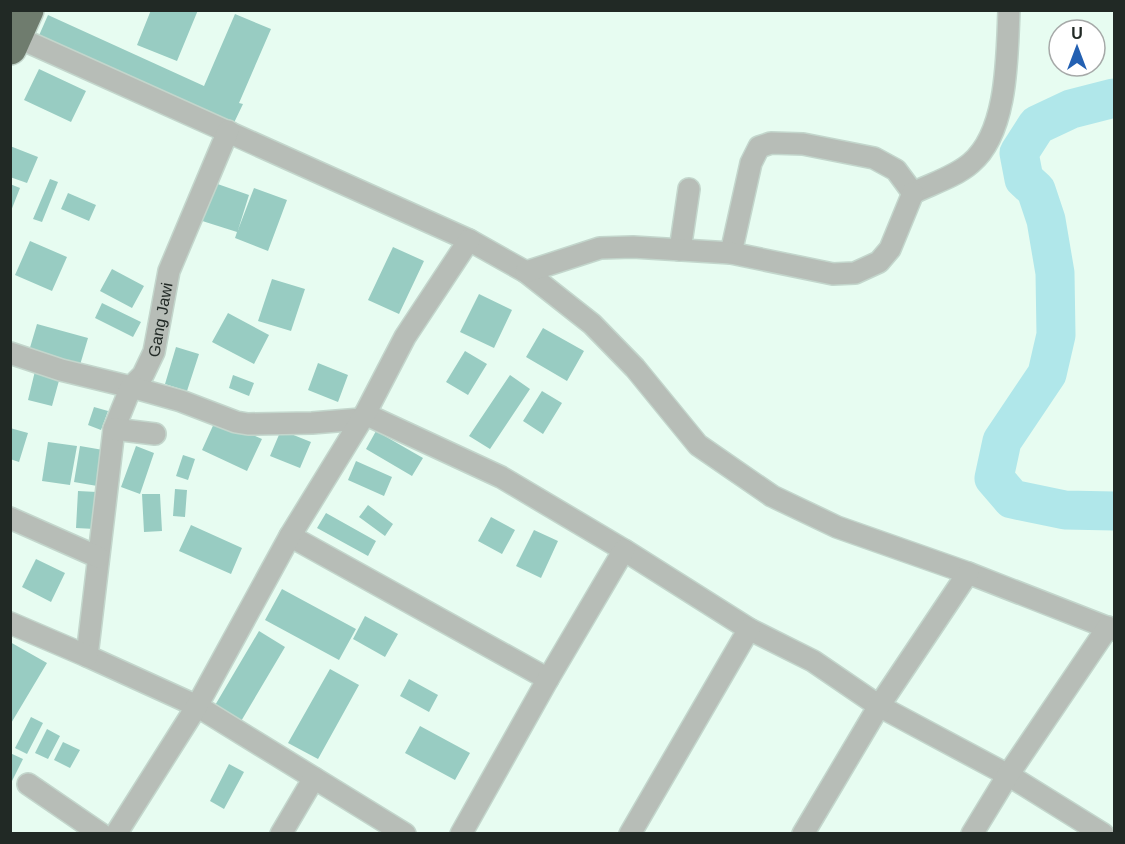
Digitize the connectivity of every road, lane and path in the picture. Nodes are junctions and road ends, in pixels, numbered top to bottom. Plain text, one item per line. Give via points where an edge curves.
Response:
1 (1009, 10) edge
2 (16, 33) edge
3 (228, 131) junction
4 (689, 189) dead end
5 (913, 193) junction
6 (469, 240) junction
7 (680, 250) junction
8 (731, 254) junction
9 (526, 272) junction
10 (10, 353) edge
11 (131, 387) junction
12 (363, 416) junction
13 (114, 429) junction
14 (155, 434) dead end
15 (10, 518) edge
16 (290, 536) junction
17 (624, 550) junction
18 (99, 556) junction
19 (968, 573) junction
20 (10, 623) edge
21 (749, 629) junction
22 (1111, 629) edge
23 (87, 656) junction
24 (548, 679) junction
25 (197, 706) junction
26 (879, 706) junction
27 (1008, 775) junction
28 (314, 778) junction
29 (28, 784) dead end
30 (101, 834) edge
31 (116, 834) edge
32 (281, 834) edge
33 (405, 834) edge
34 (461, 834) edge
35 (630, 834) edge
36 (803, 834) edge
37 (972, 834) edge
38 (1103, 834) edge

1 - 5 street via 1004,85 988,142 966,167
2 - 3 street
3 - 6 street
3 - 11 street, Gang Jawi via 169,272 154,352 143,375
4 - 7 street
5 - 8 street via 891,249 879,262 855,273 832,274
5 - 8 street via 896,170 874,158 803,144 771,143 759,147 751,163
6 - 9 street
6 - 12 street via 405,337
7 - 8 street
7 - 9 street via 600,248
9 - 19 street via 599,331 698,445 721,462 772,496 837,527
10 - 11 street
11 - 12 street via 248,424 312,423
11 - 13 street, Gang Jawi
12 - 16 street
12 - 17 street via 501,477
13 - 14 street
13 - 18 street, Gang Jawi
15 - 18 street
16 - 24 street
16 - 25 street
17 - 21 street
17 - 24 street
18 - 23 street, Gang Jawi
19 - 22 street
19 - 26 street
20 - 23 street
21 - 26 street via 813,661
21 - 35 street
22 - 27 street
23 - 25 street
24 - 34 street
25 - 28 street
25 - 31 street
26 - 27 street
26 - 36 street
27 - 37 street
27 - 38 street
28 - 32 street
28 - 33 street
29 - 30 street

